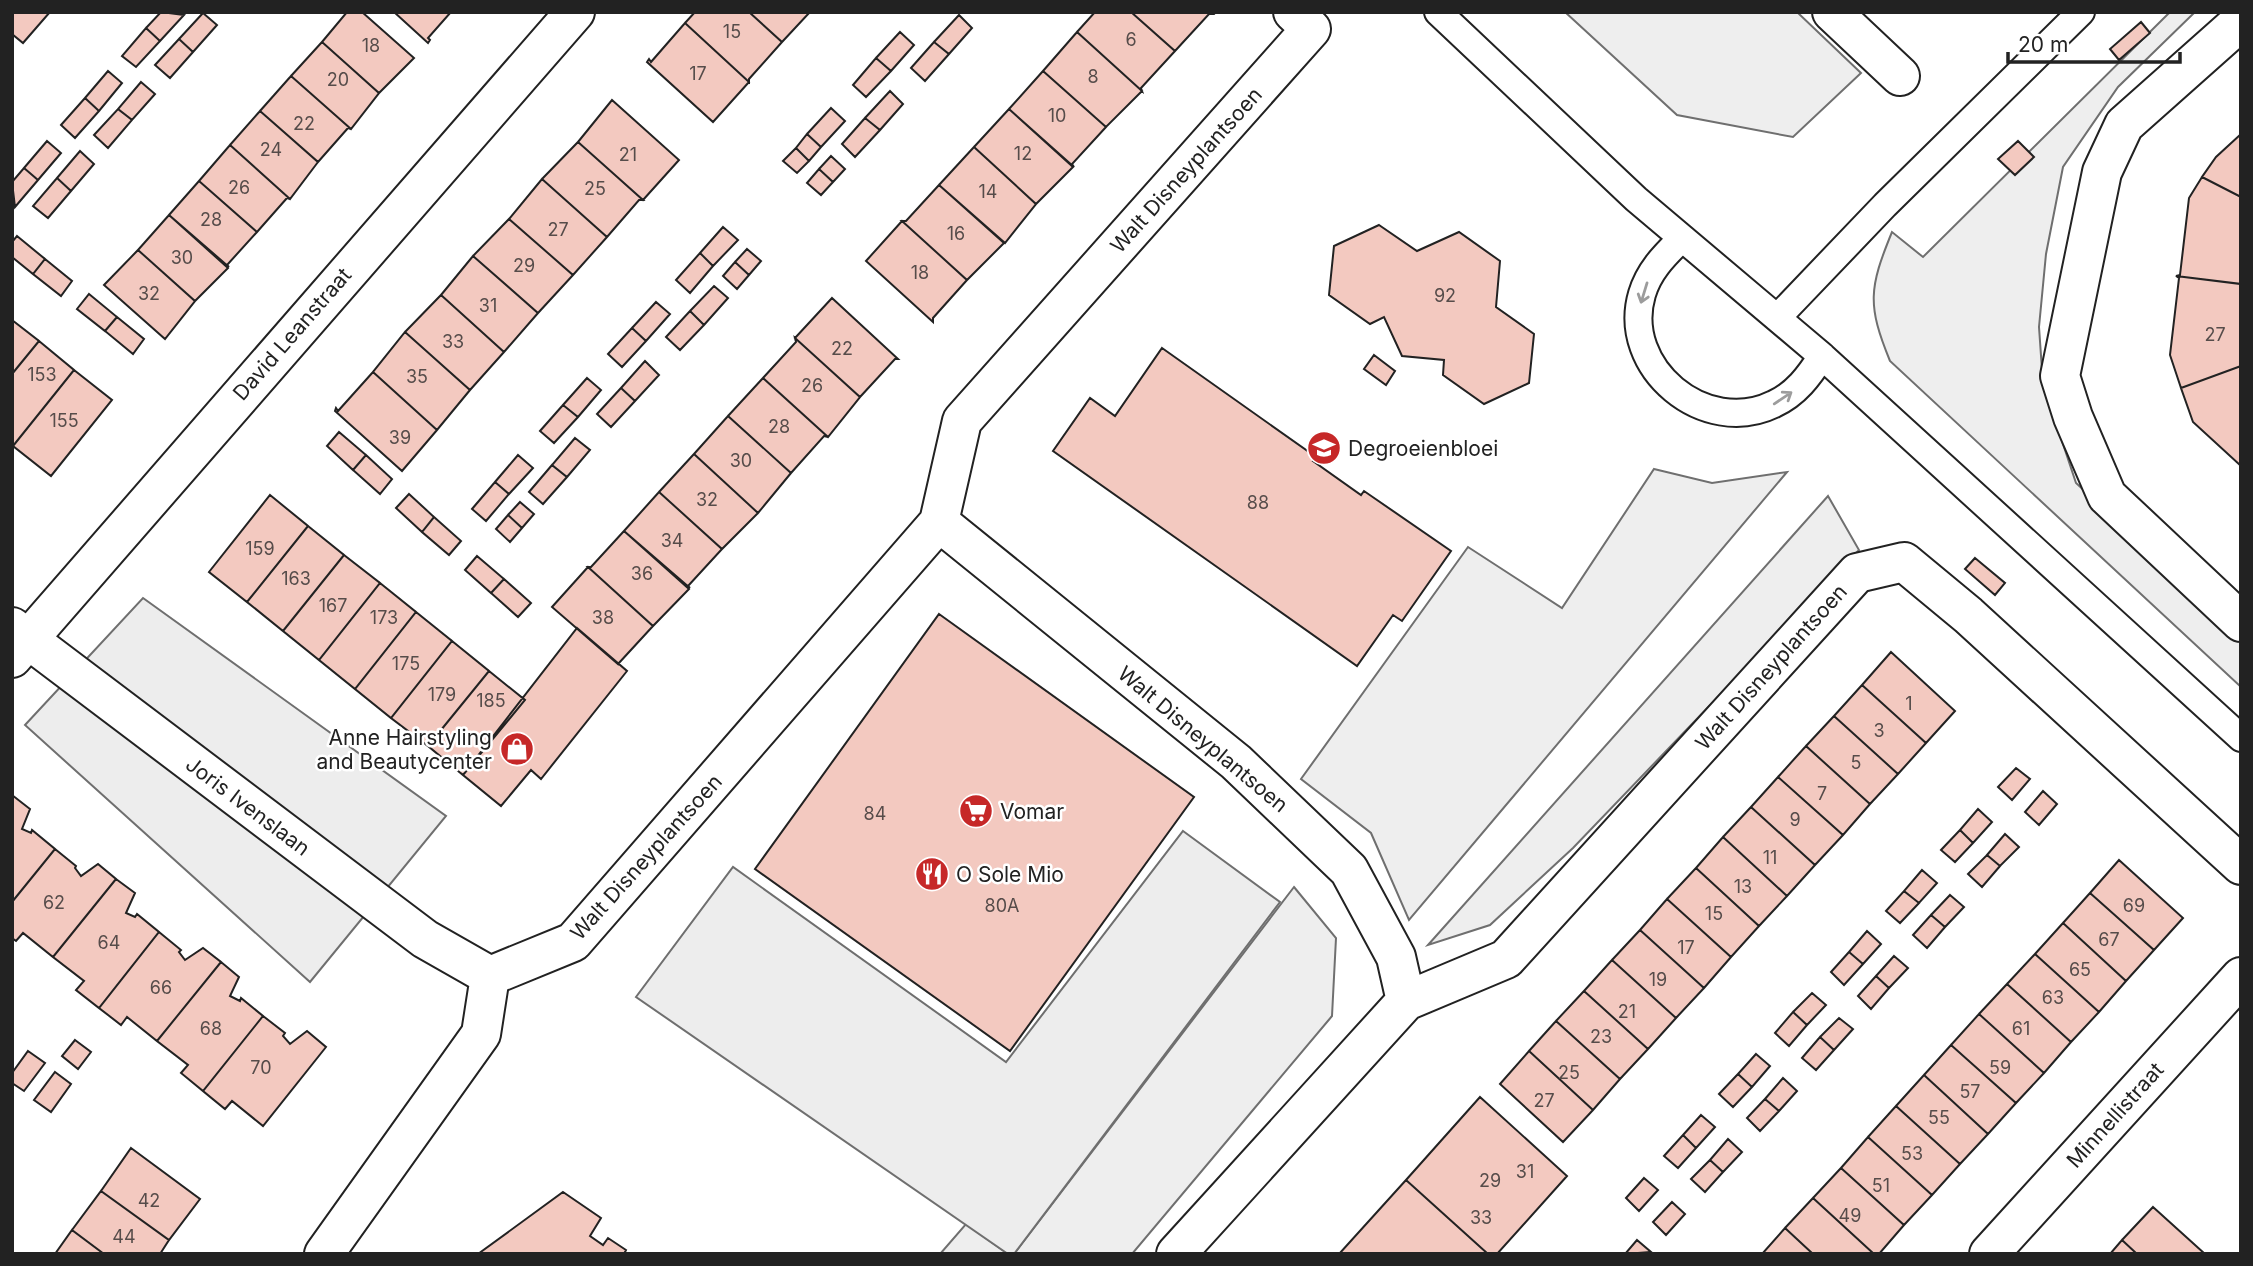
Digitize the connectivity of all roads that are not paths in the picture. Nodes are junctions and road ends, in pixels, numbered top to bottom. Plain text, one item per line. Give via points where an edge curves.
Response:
1 (575, 12) edge
2 (1438, 12) edge
3 (1832, 12) edge
4 (2081, 12) edge
5 (1302, 21) edge
6 (2241, 21) edge
7 (1900, 76) dead end
8 (1682, 238) junction
9 (1777, 318) junction
10 (1822, 356) junction
11 (939, 522) junction
12 (2241, 622) edge
13 (17, 641) edge
14 (2241, 738) edge
15 (2241, 865) edge
16 (491, 976) junction
17 (2241, 977) edge
18 (1406, 1001) junction
19 (324, 1254) edge
20 (1176, 1254) edge
21 (1989, 1254) edge

1 - 13 street, David Leanstraat
2 - 8 lane
3 - 7 street
4 - 9 lane
5 - 11 street, Walt Disneyplantsoen via 962,421
6 - 12 street via 2124,125 2102,172 2060,376 2107,496
8 - 9 lane
8 -> 10 lane via 1657,263 1641,295 1639,330 1650,364 1673,391 1704,408 1738,414 1773,405 1802,385
9 - 10 lane
10 - 14 lane
11 - 16 street, Walt Disneyplantsoen via 573,942
11 - 18 street, Walt Disneyplantsoen via 1236,762 1349,870 1396,957
13 - 16 street, Joris Ivenslaan via 425,939
15 - 18 street, Walt Disneyplantsoen via 1904,562 1857,573 1506,960
16 - 19 street via 481,1034
17 - 21 street, Minnellistraat
18 - 20 street, Walt Disneyplantsoen

